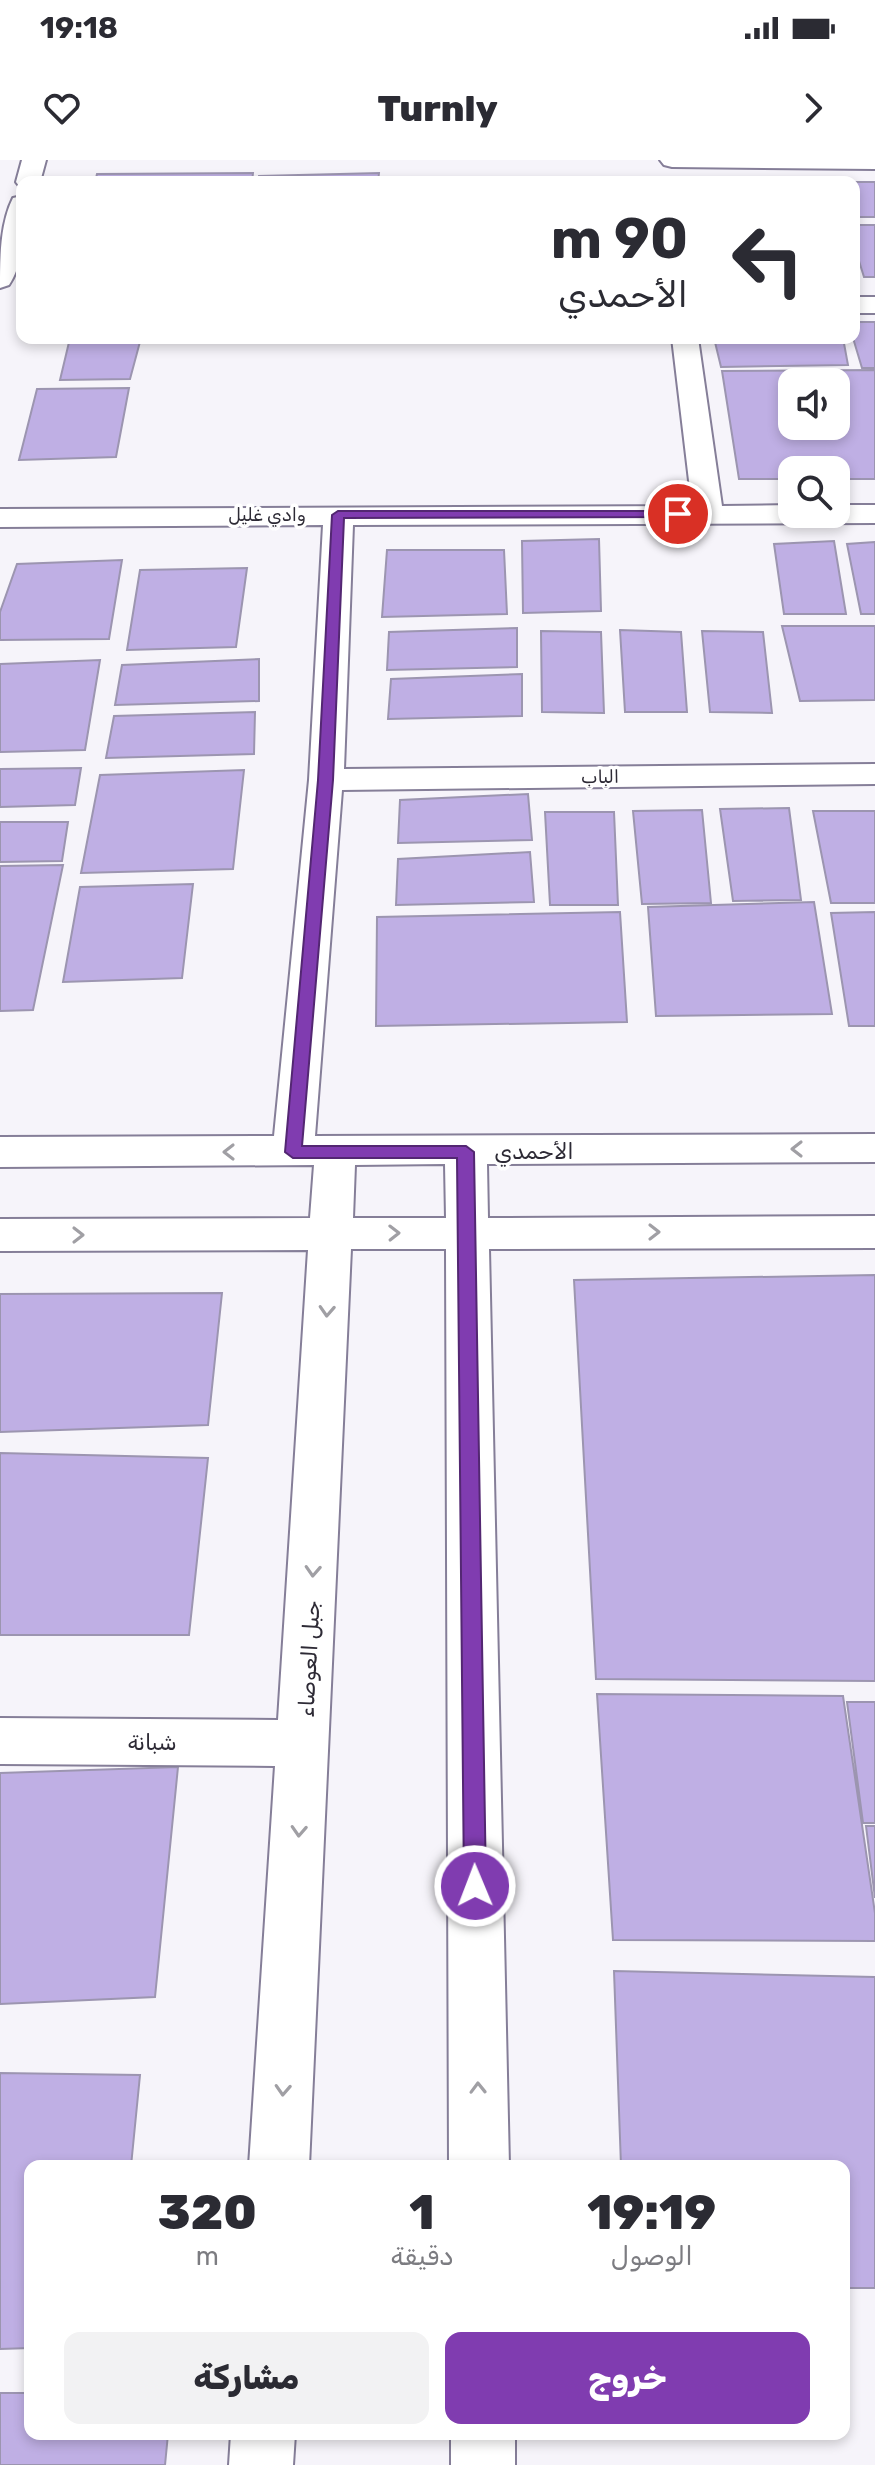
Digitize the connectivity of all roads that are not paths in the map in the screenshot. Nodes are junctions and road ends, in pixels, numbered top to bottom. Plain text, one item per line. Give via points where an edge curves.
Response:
1 (672, 160) edge
2 (875, 162) edge
3 (16, 233) edge
4 (4, 294) edge
5 (686, 344) edge
6 (708, 514) junction
7 (778, 514) edge
8 (850, 514) edge
9 (875, 514) edge
10 (338, 515) junction
11 (0, 518) edge
12 (875, 774) edge
13 (326, 780) junction
14 (875, 1148) edge
15 (0, 1152) edge
16 (293, 1152) junction
17 (335, 1152) junction
18 (466, 1152) junction
19 (466, 1232) junction
20 (875, 1232) edge
21 (331, 1233) junction
22 (0, 1235) edge
23 (0, 1741) edge
24 (304, 1743) junction
25 (279, 2160) edge
26 (479, 2160) edge
27 (263, 2440) edge
28 (483, 2440) edge
29 (261, 2465) edge
30 (483, 2465) edge

1 - 2 street
3 - 4 street
5 - 6 street
6 - 7 street, وادي غليل
6 - 10 street, وادي غليل
8 - 9 street
10 - 11 street, وادي غليل
10 - 13 street
12 - 13 street, الباب
13 - 16 street
14 -> 18 street, الأحمدي
16 -> 15 street, الأحمدي
16 - 17 street, الأحمدي
17 - 18 street, الأحمدي
17 - 21 street, جبل العوصاء
18 - 19 street
19 -> 20 street
21 -> 19 street
26 -> 19 street
22 -> 21 street
21 -> 24 street, جبل العوصاء
23 - 24 street, شبانة
24 -> 25 street, جبل العوصاء
27 - 29 street
28 - 30 street

